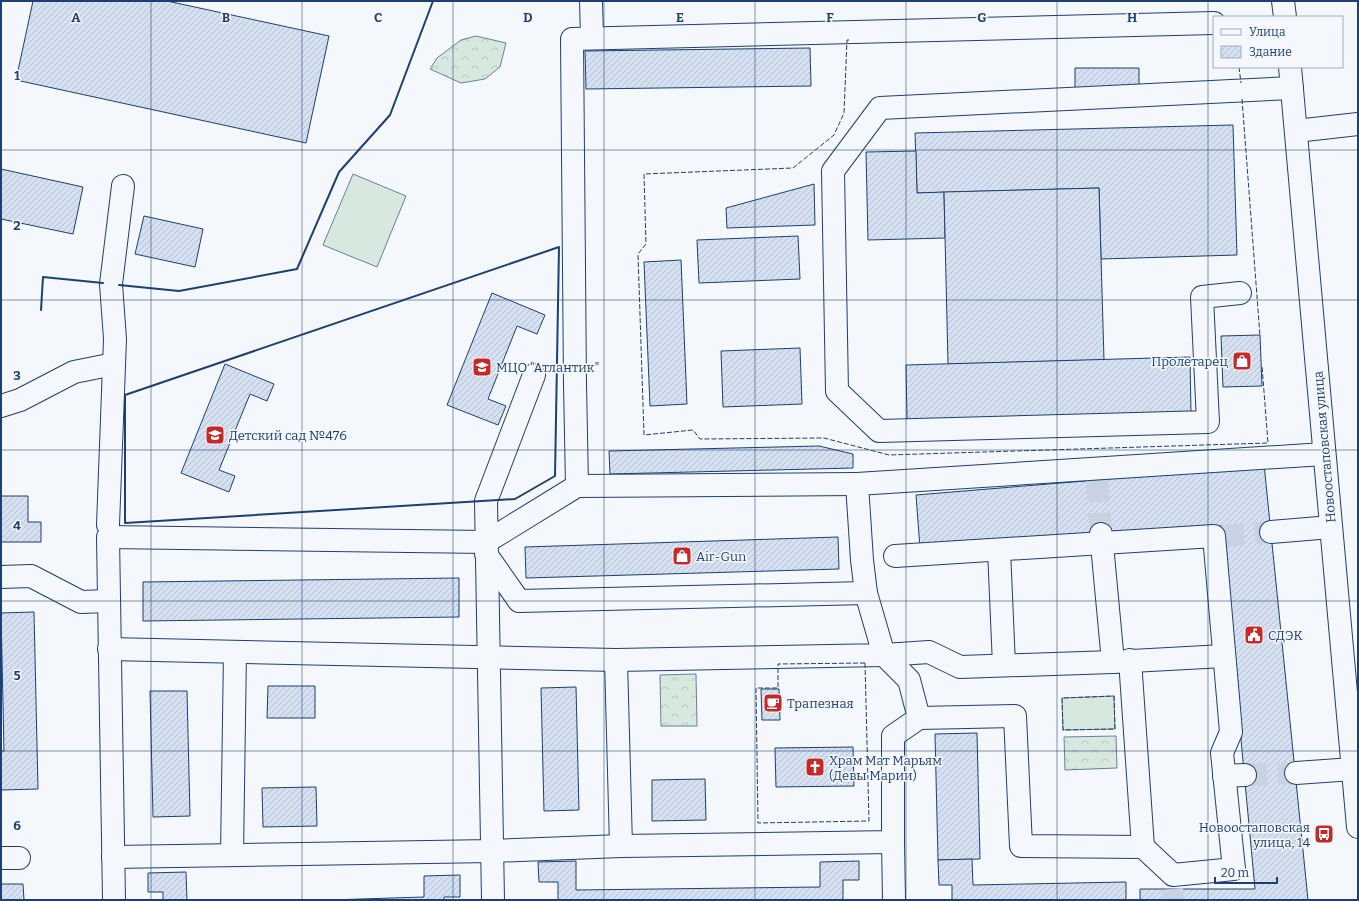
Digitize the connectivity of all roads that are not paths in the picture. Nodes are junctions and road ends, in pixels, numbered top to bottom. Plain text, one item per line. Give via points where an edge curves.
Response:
1 (591, 1) edge
2 (1283, 1) edge
3 (1285, 16) edge
4 (1213, 23) edge
5 (592, 37) junction
6 (1291, 77) edge
7 (1358, 124) edge
8 (1296, 131) junction
9 (123, 186) dead end
10 (1240, 293) dead end
11 (114, 364) junction
12 (534, 374) dead end
13 (1, 406) edge
14 (1324, 454) junction
15 (857, 484) junction
16 (577, 486) junction
17 (108, 525) dead end
18 (1331, 527) junction
19 (1271, 532) tunnel mouth
20 (1102, 539) junction
21 (486, 548) junction
22 (999, 550) junction
23 (896, 556) dead end
24 (1, 577) edge
25 (866, 593) junction
26 (108, 602) junction
27 (109, 649) junction
28 (235, 652) junction
29 (884, 655) junction
30 (1224, 656) junction
31 (488, 658) junction
32 (616, 660) junction
33 (1122, 661) junction
34 (1004, 665) junction
35 (918, 718) junction
36 (1353, 769) junction
37 (1296, 773) tunnel mouth
38 (1358, 827) edge
39 (893, 842) junction
40 (621, 846) junction
41 (1143, 847) junction
42 (492, 851) junction
43 (232, 855) junction
44 (113, 858) junction
45 (114, 900) edge
46 (493, 900) edge
47 (894, 900) edge

1 - 5 main road
2 - 3 main road
4 - 5 main road
5 - 16 main road via 572,39
6 - 8 main road, Новоостаповская улица
6 - 10 main road via 880,108 832,171 837,391 879,431 1208,422 1202,297
7 - 8 main road
8 - 14 main road, Новоостаповская улица
9 - 11 main road via 111,284
11 - 13 main road via 74,372 20,400
11 - 17 main road
12 - 21 main road via 486,501
14 - 15 main road via 1097,474
14 - 18 main road, Новоостаповская улица
15 - 16 main road
15 - 25 main road
16 - 21 main road
18 - 19 main road
18 - 36 main road, Новоостаповская улица
20 - 22 main road
20 - 30 main road via 1214,536
20 - 33 main road
21 - 25 main road via 519,601
21 - 26 main road via 108,537
21 - 31 main road
22 - 23 main road
22 - 34 main road
24 - 26 main road via 31,576 81,602
25 - 29 main road
26 - 27 main road
27 - 28 main road
27 - 44 main road
28 - 31 main road
28 - 43 main road
29 - 32 main road
29 - 34 main road via 929,652 960,667
29 - 35 main road via 909,680
30 - 33 main road
30 - 41 main road via 1231,732 1222,753 1235,776 1234,869 1172,882
31 - 32 main road
31 - 42 main road
32 - 40 main road
33 - 34 main road
33 - 41 main road
35 - 39 main road via 893,736
35 - 41 main road via 1015,716 1021,846
36 - 37 main road
36 - 38 main road, Новоостаповская улица
39 - 40 main road
39 - 47 main road
40 - 42 main road
42 - 43 main road
42 - 46 main road
43 - 44 main road
44 - 45 main road

